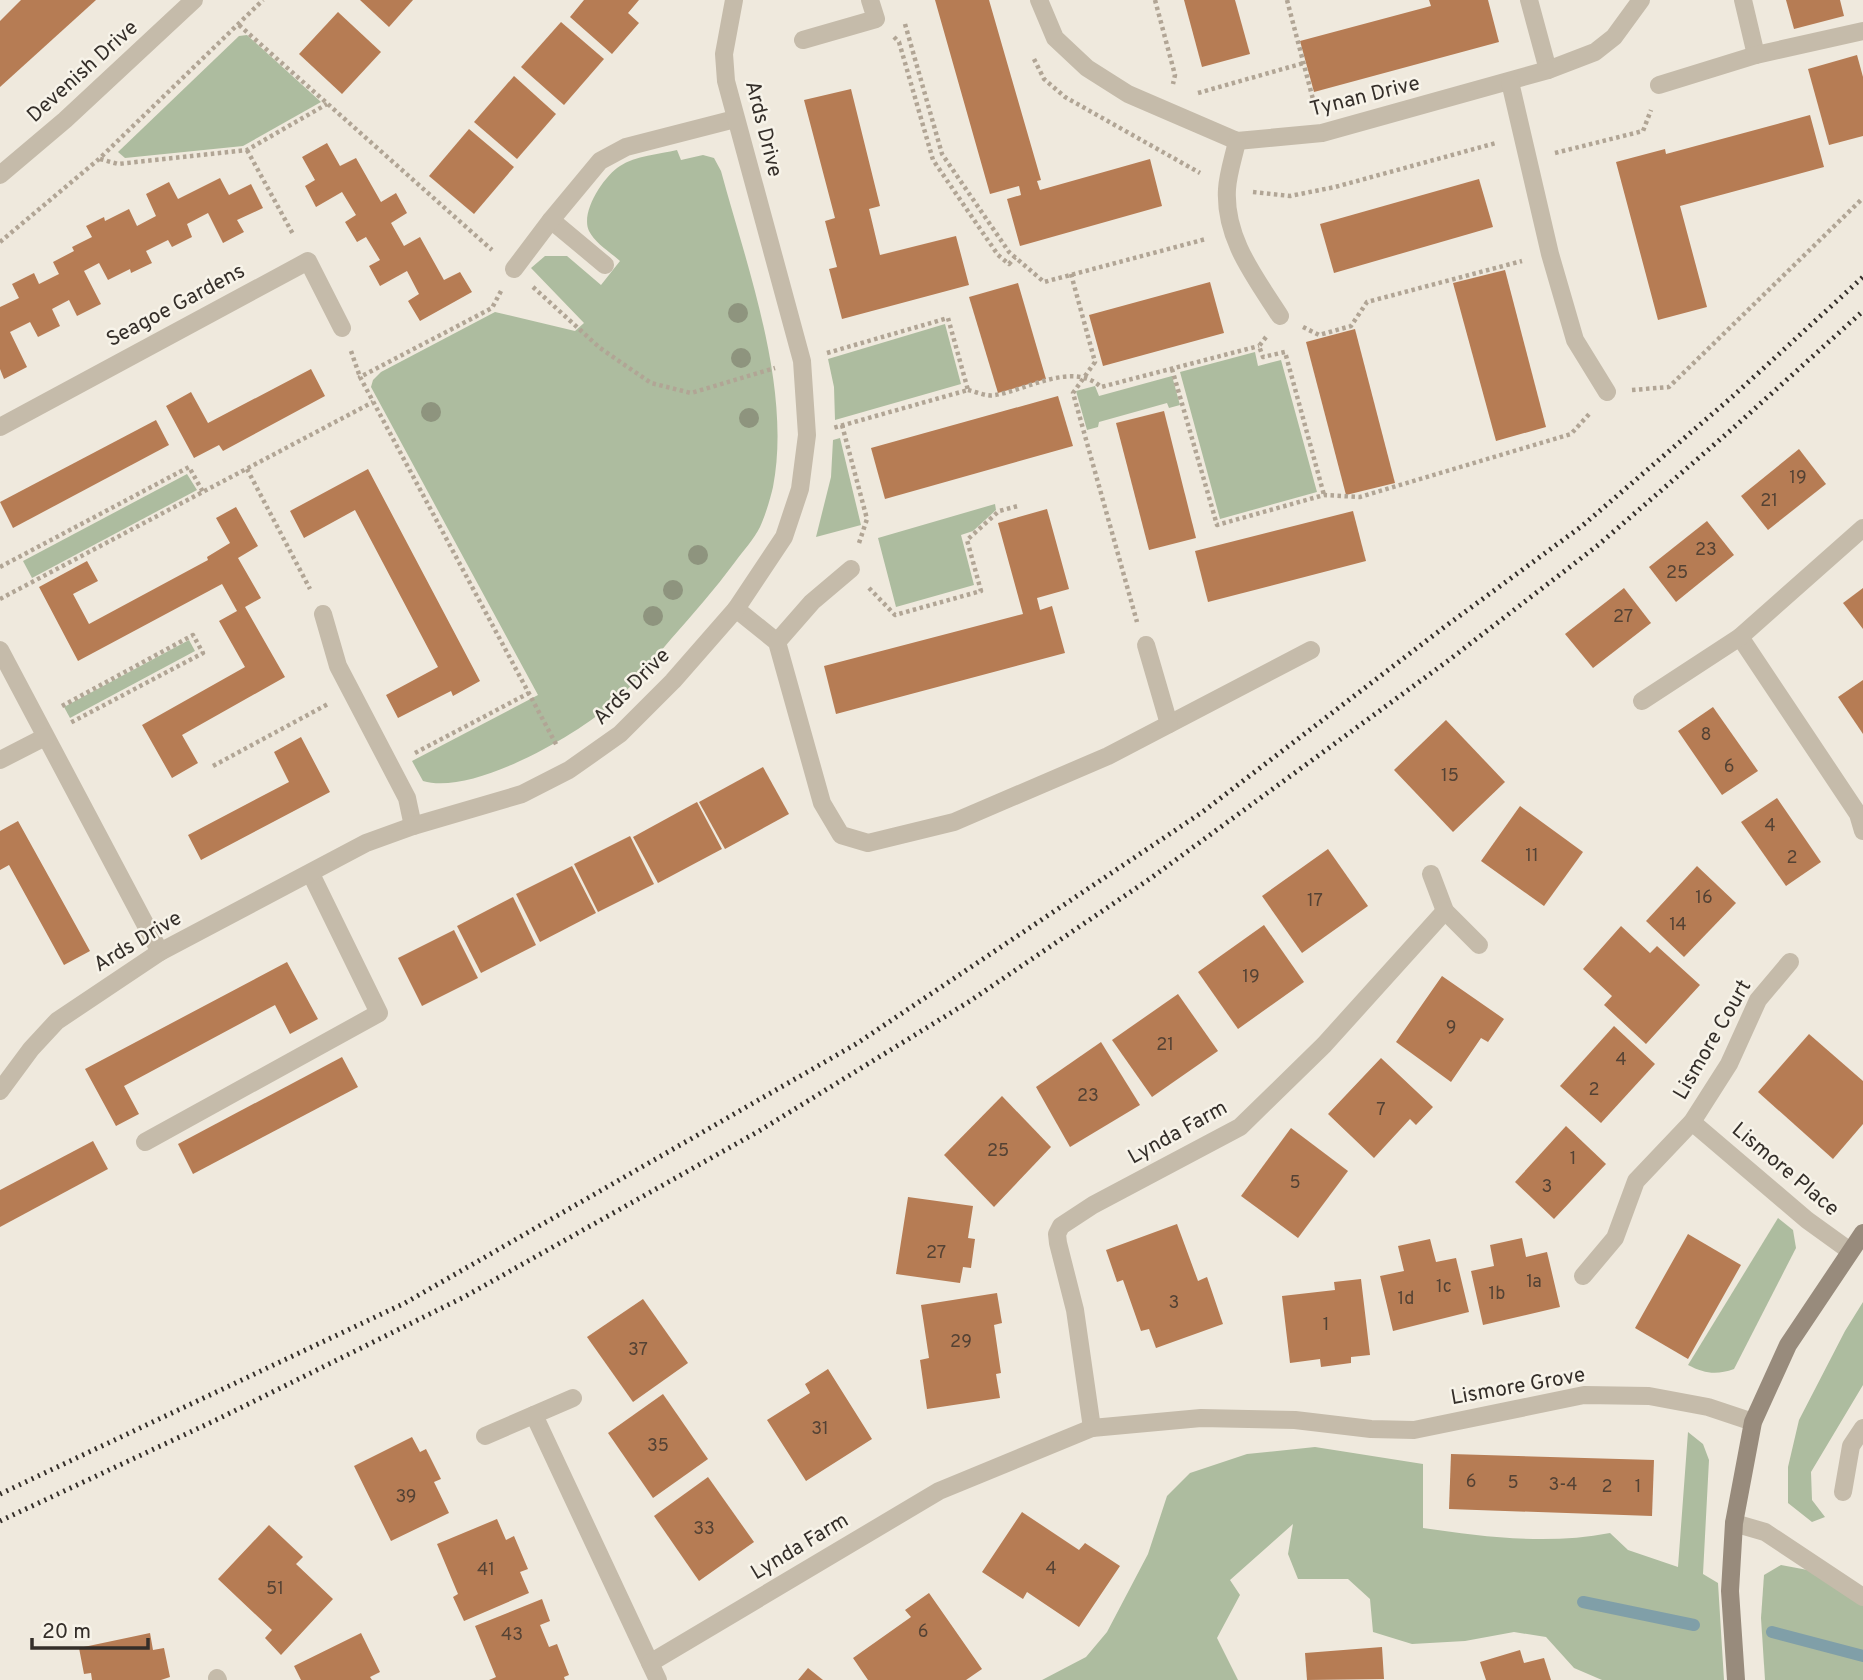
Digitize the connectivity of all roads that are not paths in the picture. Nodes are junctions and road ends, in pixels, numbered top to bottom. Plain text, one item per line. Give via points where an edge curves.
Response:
1 (194, 0) edge
2 (734, 0) edge
3 (870, 0) edge
4 (1039, 0) edge
5 (1529, 0) edge
6 (1641, 0) edge
7 (1743, 0) edge
8 (1863, 31) edge
9 (803, 40) dead end
10 (1756, 55) junction
11 (1548, 69) junction
12 (1510, 82) junction
13 (1659, 85) road end
14 (735, 118) junction
15 (1237, 141) junction
16 (0, 175) edge
17 (551, 220) junction
18 (605, 265) dead end
19 (513, 269) road end
20 (1280, 316) road end
21 (342, 328) dead end
22 (1607, 392) road end
23 (0, 427) edge
24 (1863, 528) edge
25 (850, 569) road end
26 (736, 609) junction
27 (323, 614) road end
28 (1740, 636) junction
29 (777, 642) junction
30 (1146, 645) road end
31 (0, 650) edge
32 (1311, 650) dead end
33 (1642, 701) dead end
34 (1169, 724) junction
35 (45, 737) junction
36 (0, 760) edge
37 (1861, 819) edge
38 (413, 826) junction
39 (311, 874) junction
40 (1431, 874) dead end
41 (1445, 911) junction
42 (1479, 945) dead end
43 (160, 952) junction
44 (1790, 962) dead end
45 (0, 1091) edge
46 (1692, 1122) junction
47 (145, 1142) dead end
48 (1863, 1233) edge
49 (1850, 1251) junction
50 (1583, 1276) dead end
51 (573, 1398) dead end
52 (534, 1415) junction
53 (1753, 1422) junction
54 (1092, 1428) junction
55 (1863, 1428) edge
56 (1414, 1430) joint
57 (485, 1436) dead end
58 (1843, 1492) dead end
59 (1734, 1523) junction
60 (1863, 1597) edge
61 (650, 1663) junction
62 (658, 1680) edge
63 (1736, 1680) edge

1 - 16 street, Devenish Drive
2 - 14 street, Ards Drive via 724,54
3 - 9 street via 876,19
4 - 15 street, Tynan Drive via 1055,38 1087,68 1128,94
5 - 11 street
6 - 11 street, Tynan Drive via 1614,37 1595,52
7 - 10 street
8 - 10 street
10 - 13 street
11 - 12 street, Tynan Drive
12 - 15 street, Tynan Drive via 1322,134
12 - 22 street via 1575,340
14 - 17 street via 612,153
14 - 26 street, Ards Drive via 802,361 807,435 800,489 784,537
15 - 20 street via 1227,189 1231,232
17 - 18 street
17 - 19 street
21 - 23 street, Seagoe Gardens via 308,261
24 - 28 street
25 - 29 street via 812,602
26 - 29 street
26 - 38 street, Ards Drive via 620,734 569,770 522,794
27 - 38 street via 338,666 407,797
28 - 33 street
28 - 37 street
29 - 34 street via 822,803 841,835 868,843 954,822 1108,756
30 - 34 street
31 - 35 street
32 - 34 street
35 - 36 street
35 - 43 street
38 - 39 street, Ards Drive via 366,843
39 - 43 street, Ards Drive
39 - 47 street via 379,1013
40 - 41 street
41 - 42 street
41 - 54 street, Lynda Farm via 1324,1045 1240,1127 1061,1226 1058,1243 1076,1310
43 - 45 street, Ards Drive via 57,1021
44 - 46 street, Lismore Court via 1758,999 1729,1064
46 - 49 street, Lismore Place
46 - 50 street, Lismore Court via 1636,1181 1615,1238
48 - 49 street
49 - 53 street via 1788,1345
51 - 52 street
52 - 57 street
52 - 61 street
53 - 56 street, Lismore Grove via 1708,1407 1649,1396 1584,1395
53 - 59 street
54 - 56 street, Lynda Farm via 1201,1418
54 - 61 street, Lynda Farm via 939,1491
55 - 58 street via 1851,1446
59 - 60 street via 1765,1532
59 - 63 street via 1730,1591
61 - 62 street

